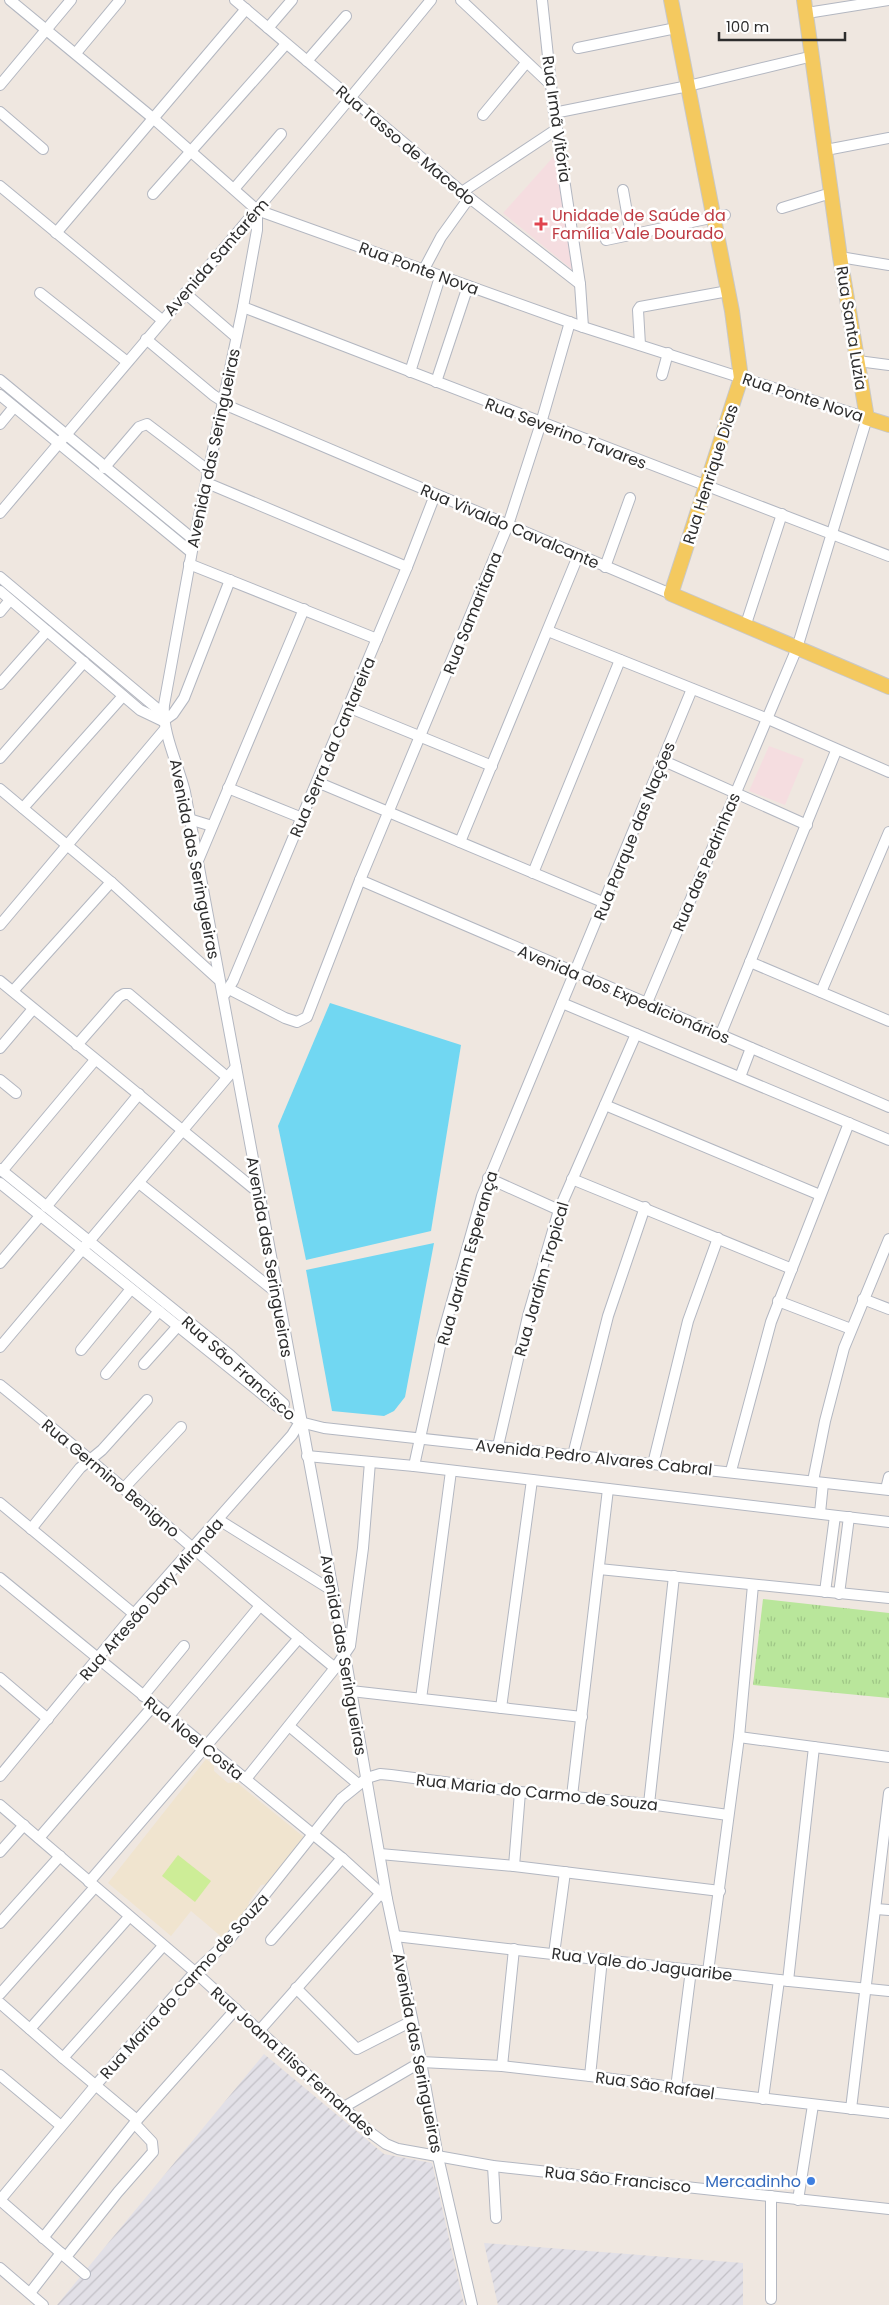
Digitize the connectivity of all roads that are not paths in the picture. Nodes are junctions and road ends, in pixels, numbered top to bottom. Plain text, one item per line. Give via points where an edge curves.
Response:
1 (10, 0) edge
2 (71, 0) edge
3 (120, 0) edge
4 (235, 0) edge
5 (292, 0) edge
6 (431, 0) edge
7 (461, 0) edge
8 (542, 0) edge
9 (671, 0) edge
10 (889, 1) edge
11 (806, 6) edge
12 (246, 10) junction
13 (346, 16) dead end
14 (268, 28) junction
15 (676, 28) junction
16 (46, 29) junction
17 (286, 44) junction
18 (578, 48) dead end
19 (76, 53) junction
20 (813, 56) junction
21 (307, 62) junction
22 (526, 63) junction
23 (550, 84) junction
24 (0, 85) edge
25 (688, 86) junction
26 (350, 99) junction
27 (0, 112) edge
28 (554, 113) junction
29 (483, 115) dead end
30 (154, 119) junction
31 (557, 129) junction
32 (281, 134) dead end
33 (889, 138) edge
34 (43, 149) dead end
35 (826, 150) junction
36 (192, 152) junction
37 (0, 186) edge
38 (234, 189) junction
39 (623, 190) dead end
40 (831, 193) junction
41 (153, 194) dead end
42 (466, 195) junction
43 (782, 208) dead end
44 (258, 210) junction
45 (719, 215) junction
46 (56, 233) junction
47 (631, 235) junction
48 (606, 240) dead end
49 (840, 257) junction
50 (889, 265) edge
51 (423, 270) junction
52 (440, 277) junction
53 (580, 284) junction
54 (468, 286) junction
55 (728, 291) junction
56 (40, 293) dead end
57 (185, 293) junction
58 (243, 307) junction
59 (162, 320) junction
60 (570, 322) junction
61 (583, 327) junction
62 (236, 337) junction
63 (146, 339) junction
64 (640, 345) junction
65 (668, 353) junction
66 (126, 361) junction
67 (858, 361) junction
68 (889, 365) edge
69 (410, 372) junction
70 (662, 375) dead end
71 (741, 378) junction
72 (0, 380) edge
73 (436, 382) junction
74 (0, 395) edge
75 (223, 402) junction
76 (14, 407) junction
77 (867, 418) junction
78 (541, 423) junction
79 (0, 424) edge
80 (889, 425) edge
81 (65, 434) junction
82 (58, 444) junction
83 (104, 468) junction
84 (209, 471) junction
85 (207, 483) junction
86 (706, 486) junction
87 (119, 487) junction
88 (435, 495) junction
89 (630, 498) dead end
90 (0, 513) edge
91 (782, 514) junction
92 (508, 525) junction
93 (832, 535) junction
94 (194, 540) junction
95 (191, 552) junction
96 (578, 556) junction
97 (889, 556) edge
98 (189, 564) junction
99 (407, 567) junction
100 (605, 567) junction
101 (0, 577) edge
102 (230, 580) junction
103 (0, 591) edge
104 (671, 594) junction
105 (10, 600) junction
106 (304, 609) junction
107 (0, 612) edge
108 (745, 627) junction
109 (47, 631) junction
110 (548, 631) junction
111 (377, 639) junction
112 (797, 648) junction
113 (620, 660) junction
114 (84, 662) junction
115 (0, 684) edge
116 (889, 687) edge
117 (692, 689) junction
118 (124, 696) junction
119 (348, 707) junction
120 (768, 719) junction
121 (165, 720) junction
122 (421, 737) junction
123 (836, 750) junction
124 (0, 758) edge
125 (664, 761) junction
126 (492, 766) junction
127 (889, 772) edge
128 (317, 782) junction
129 (0, 788) edge
130 (228, 788) junction
131 (736, 793) junction
132 (23, 808) junction
133 (388, 812) junction
134 (302, 818) junction
135 (189, 819) junction
136 (807, 825) junction
137 (212, 826) junction
138 (889, 832) edge
139 (460, 842) junction
140 (67, 845) junction
141 (196, 864) junction
142 (533, 873) junction
143 (360, 880) junction
144 (111, 882) junction
145 (605, 903) junction
146 (0, 925) edge
147 (750, 962) junction
148 (575, 973) junction
149 (218, 979) junction
150 (0, 981) edge
151 (13, 991) junction
152 (821, 992) junction
153 (226, 993) junction
154 (562, 1003) junction
155 (646, 1005) junction
156 (34, 1008) junction
157 (889, 1021) edge
158 (636, 1034) junction
159 (720, 1036) junction
160 (77, 1045) junction
161 (0, 1048) edge
162 (750, 1048) junction
163 (96, 1060) junction
164 (236, 1067) junction
165 (226, 1077) junction
166 (740, 1077) junction
167 (0, 1080) edge
168 (16, 1093) dead end
169 (139, 1094) junction
170 (605, 1105) junction
171 (889, 1107) edge
172 (849, 1123) junction
173 (182, 1131) junction
174 (889, 1140) edge
175 (1, 1170) edge
176 (488, 1178) junction
177 (572, 1179) junction
178 (0, 1183) edge
179 (139, 1183) junction
180 (259, 1194) junction
181 (820, 1195) junction
182 (46, 1207) junction
183 (645, 1208) junction
184 (559, 1210) junction
185 (40, 1216) junction
186 (718, 1238) junction
187 (889, 1239) edge
188 (89, 1242) junction
189 (82, 1250) junction
190 (0, 1263) edge
191 (792, 1269) junction
192 (131, 1289) junction
193 (277, 1293) junction
194 (863, 1299) junction
195 (778, 1301) junction
196 (889, 1309) edge
197 (159, 1311) junction
198 (178, 1326) junction
199 (851, 1329) junction
200 (0, 1347) edge
201 (81, 1350) dead end
202 (144, 1364) dead end
203 (106, 1374) dead end
204 (0, 1385) edge
205 (147, 1400) dead end
206 (300, 1422) junction
207 (181, 1428) dead end
208 (419, 1438) junction
209 (498, 1446) junction
210 (573, 1455) junction
211 (307, 1456) junction
212 (91, 1459) junction
213 (370, 1462) junction
214 (653, 1464) junction
215 (414, 1466) junction
216 (452, 1471) junction
217 (731, 1471) junction
218 (889, 1477) edge
219 (532, 1480) junction
220 (818, 1482) junction
221 (124, 1488) junction
222 (608, 1489) junction
223 (887, 1489) edge
224 (0, 1503) edge
225 (820, 1513) junction
226 (835, 1516) junction
227 (849, 1517) junction
228 (218, 1520) junction
229 (889, 1522) edge
230 (31, 1529) junction
231 (193, 1548) junction
232 (599, 1569) junction
233 (674, 1576) junction
234 (0, 1578) edge
235 (753, 1585) junction
236 (333, 1592) junction
237 (825, 1592) junction
238 (839, 1594) junction
239 (889, 1598) edge
240 (259, 1607) junction
241 (134, 1614) junction
242 (299, 1638) junction
243 (184, 1646) dead end
244 (345, 1655) junction
245 (98, 1658) junction
246 (335, 1668) junction
247 (0, 1678) edge
248 (351, 1691) junction
249 (143, 1696) junction
250 (421, 1699) junction
251 (154, 1705) junction
252 (501, 1708) junction
253 (582, 1717) junction
254 (168, 1718) junction
255 (48, 1719) junction
256 (289, 1726) junction
257 (739, 1737) junction
258 (206, 1747) junction
259 (814, 1747) junction
260 (889, 1757) edge
261 (0, 1776) edge
262 (367, 1778) junction
263 (246, 1779) junction
264 (358, 1784) junction
265 (520, 1792) junction
266 (889, 1793) edge
267 (572, 1796) junction
268 (649, 1804) junction
269 (0, 1805) edge
270 (728, 1815) junction
271 (24, 1825) junction
272 (886, 1833) edge
273 (314, 1835) junction
274 (39, 1838) junction
275 (0, 1852) edge
276 (380, 1854) junction
277 (60, 1856) junction
278 (342, 1858) junction
279 (514, 1866) junction
280 (565, 1872) junction
281 (92, 1885) junction
282 (720, 1891) junction
283 (384, 1896) junction
284 (876, 1909) junction
285 (889, 1910) edge
286 (129, 1917) junction
287 (0, 1923) edge
288 (395, 1936) junction
289 (271, 1940) dead end
290 (164, 1946) junction
291 (514, 1949) junction
292 (554, 1954) junction
293 (602, 1959) junction
294 (691, 1970) junction
295 (195, 1972) junction
296 (708, 1972) junction
297 (784, 1981) junction
298 (296, 1988) junction
299 (867, 1988) junction
300 (889, 1991) edge
301 (0, 1994) edge
302 (0, 2003) edge
303 (236, 2009) junction
304 (412, 2020) junction
305 (30, 2029) junction
306 (259, 2031) junction
307 (62, 2058) junction
308 (421, 2062) junction
309 (502, 2066) junction
310 (0, 2074) edge
311 (590, 2076) junction
312 (95, 2086) junction
313 (676, 2088) junction
314 (763, 2098) junction
315 (813, 2105) junction
316 (344, 2107) junction
317 (851, 2109) junction
318 (889, 2113) edge
319 (136, 2122) junction
320 (60, 2125) junction
321 (438, 2157) junction
322 (493, 2166) junction
323 (771, 2196) junction
324 (0, 2200) edge
325 (798, 2200) junction
326 (889, 2209) edge
327 (496, 2218) dead end
328 (43, 2238) junction
329 (63, 2255) junction
330 (0, 2268) edge
331 (85, 2274) dead end
332 (30, 2293) junction
333 (771, 2300) dead end
334 (44, 2305) edge
335 (472, 2305) edge

1 - 16 street, Rua Ponte Nova
2 - 16 street
3 - 19 street
4 - 12 street, Rua Tasso de Macedo
5 - 14 street
6 - 26 street, Avenida Santarém
7 - 22 street
8 - 23 street, Rua Irmã Vitória
9 - 15 main road, Rua Henrique Dias
10 - 11 street
11 - 20 main road, Rua Santa Luzia
12 - 14 street, Rua Tasso de Macedo
12 - 30 street
13 - 21 street
14 - 17 street, Rua Tasso de Macedo
15 - 18 street
15 - 25 main road, Rua Henrique Dias
16 - 19 street, Rua Ponte Nova
16 - 24 street
17 - 21 street, Rua Tasso de Macedo
17 - 36 street
19 - 30 street, Rua Ponte Nova
20 - 25 street
20 - 35 main road, Rua Santa Luzia
21 - 26 street, Rua Tasso de Macedo
22 - 23 street
22 - 29 street
23 - 28 street, Rua Irmã Vitória
25 - 28 street
25 - 45 main road, Rua Henrique Dias
26 - 42 street, Rua Tasso de Macedo
26 - 44 street, Avenida Santarém
27 - 34 street
28 - 31 street, Rua Irmã Vitória
30 - 36 street, Rua Ponte Nova
30 - 46 street
31 - 42 street
31 - 53 street, Rua Irmã Vitória
32 - 38 street
33 - 35 street
35 - 40 main road, Rua Santa Luzia
36 - 38 street, Rua Ponte Nova
36 - 41 street
37 - 46 street
38 - 44 street, Rua Ponte Nova
39 - 47 street
40 - 43 street
40 - 49 main road, Rua Santa Luzia
42 - 51 street
42 - 53 street, Rua Tasso de Macedo
44 - 51 street, Rua Ponte Nova
44 - 57 street, Avenida Santarém
44 - 58 street, Avenida das Seringueiras
45 - 47 street
45 - 55 main road, Rua Henrique Dias
46 - 59 street
47 - 48 street
49 - 50 street
49 - 67 main road, Rua Santa Luzia
51 - 52 street, Rua Ponte Nova
52 - 54 street, Rua Ponte Nova
52 - 69 street
53 - 61 street, Rua Irmã Vitória
54 - 60 street, Rua Ponte Nova
54 - 73 street
55 - 64 street via 640,307
55 - 71 main road, Rua Henrique Dias
56 - 66 street
57 - 59 street, Avenida Santarém
57 - 62 street
58 - 62 street, Avenida das Seringueiras
58 - 69 street, Rua Severino Tavares
59 - 63 street, Avenida Santarém
60 - 61 street, Rua Ponte Nova
60 - 78 street, Rua Samaritana
61 - 64 street, Rua Ponte Nova
62 - 75 street, Avenida das Seringueiras
63 - 66 street, Avenida Santarém
63 - 75 street, Rua Vivaldo Cavalcante
64 - 65 street, Rua Ponte Nova
65 - 70 street
65 - 71 street, Rua Ponte Nova
66 - 81 street, Avenida Santarém
67 - 68 street
67 - 77 main road, Rua Santa Luzia
69 - 73 street, Rua Severino Tavares
71 - 77 street, Rua Ponte Nova
71 - 86 main road, Rua Henrique Dias
72 - 81 street
73 - 78 street, Rua Severino Tavares
74 - 76 street
75 - 84 street, Avenida das Seringueiras
75 - 88 street, Rua Vivaldo Cavalcante
76 - 79 street
76 - 82 street
77 - 80 main road, Rua Ponte Nova
77 - 93 street, Rua Santa Luzia
78 - 86 street, Rua Severino Tavares
78 - 92 street, Rua Samaritana
81 - 82 street, Avenida Santarém
81 - 83 street
82 - 87 street
82 - 90 street, Avenida Santarém
83 - 84 street via 139,427 147,424
83 - 87 street
84 - 85 street, Avenida das Seringueiras
85 - 94 street, Avenida das Seringueiras
85 - 99 street
86 - 91 street, Rua Severino Tavares
86 - 104 main road, Rua Henrique Dias
87 - 94 street
87 - 95 street
88 - 92 street, Rua Vivaldo Cavalcante
88 - 99 street, Rua Serra da Cantareira
89 - 100 street
91 - 93 street, Rua Severino Tavares
91 - 108 street
92 - 96 street, Rua Vivaldo Cavalcante
92 - 122 street, Rua Samaritana
93 - 97 street, Rua Severino Tavares
93 - 112 street, Rua Santa Luzia
94 - 95 street, Avenida das Seringueiras
95 - 98 street, Avenida das Seringueiras
96 - 100 street, Rua Vivaldo Cavalcante
96 - 110 street
98 - 102 street
98 - 121 street, Avenida das Seringueiras
99 - 111 street, Rua Serra da Cantareira
100 - 104 street, Rua Vivaldo Cavalcante
101 - 121 street
102 - 106 street
102 - 121 street via 184,698 174,714
103 - 105 street
104 - 108 main road, Rua Vivaldo Cavalcante
105 - 107 street
105 - 109 street
106 - 111 street
106 - 130 street
108 - 112 main road, Rua Vivaldo Cavalcante
109 - 114 street
109 - 115 street
110 - 113 street
110 - 126 street
111 - 119 street, Rua Serra da Cantareira
112 - 116 main road, Rua Vivaldo Cavalcante
112 - 120 street, Rua das Pedrinhas
113 - 117 street
113 - 142 street
114 - 118 street
114 - 124 street
117 - 120 street
117 - 125 street, Rua Parque das Nações
118 - 121 street via 140,710
118 - 132 street
119 - 122 street
119 - 128 street, Rua Serra da Cantareira
120 - 123 street
120 - 131 street, Rua das Pedrinhas
121 - 135 street, Avenida das Seringueiras
121 - 140 street
122 - 126 street
122 - 133 street, Rua Samaritana
123 - 127 street
123 - 136 street
125 - 131 street
125 - 145 street, Rua Parque das Nações
126 - 139 street
128 - 133 street
128 - 134 street, Rua Serra da Cantareira
129 - 132 street
130 - 134 street
130 - 137 street
131 - 136 street
131 - 155 street, Rua das Pedrinhas
132 - 140 street
133 - 139 street
133 - 143 street, Rua Samaritana
134 - 153 street, Rua Serra da Cantareira
135 - 137 street
135 - 141 street, Avenida das Seringueiras
136 - 147 street
137 - 141 street
138 - 152 street
139 - 142 street
140 - 144 street
140 - 146 street
141 - 149 street, Avenida das Seringueiras
142 - 145 street
143 - 148 street, Avenida dos Expedicionários
143 - 153 street, Rua Samaritana via 307,1017 300,1022 285,1018
144 - 149 street
144 - 151 street
145 - 148 street, Rua Parque das Nações
147 - 152 street
147 - 159 street
148 - 154 street, Rua Jardim Esperança
148 - 155 street, Avenida dos Expedicionários
149 - 153 street, Avenida das Seringueiras
150 - 151 street
151 - 156 street
152 - 157 street
153 - 164 street, Avenida das Seringueiras
154 - 158 street, Avenida dos Expedicionários
154 - 176 street, Rua Jardim Esperança
155 - 159 street, Avenida dos Expedicionários
156 - 160 street
156 - 161 street
158 - 166 street, Avenida dos Expedicionários
158 - 170 street, Rua Jardim Tropical
159 - 162 street, Avenida dos Expedicionários
160 - 163 street
160 - 165 street via 124,994 129,994
162 - 166 street
162 - 171 street, Avenida dos Expedicionários
163 - 169 street
163 - 175 street, Rua São Francisco
164 - 165 street
164 - 180 street, Avenida das Seringueiras
165 - 173 street
166 - 172 street, Avenida dos Expedicionários
167 - 168 street
169 - 173 street
169 - 182 street
170 - 177 street, Rua Jardim Tropical
170 - 181 street
172 - 174 street, Avenida dos Expedicionários
172 - 181 street
173 - 179 street
173 - 180 street
175 - 182 street, Rua São Francisco
176 - 184 street
176 - 208 street, Rua Jardim Esperança via 461,1265
177 - 183 street
177 - 184 street, Rua Jardim Tropical
178 - 185 street, Rua São Francisco
179 - 188 street
179 - 193 street
180 - 193 street, Avenida das Seringueiras
181 - 191 street
182 - 188 street, Rua São Francisco
183 - 186 street
183 - 210 street via 618,1280
184 - 209 street, Rua Jardim Tropical via 528,1316
185 - 189 street, Rua São Francisco
185 - 190 street
186 - 191 street
186 - 214 street via 688,1321
187 - 194 street
188 - 189 street
188 - 206 street, Rua São Francisco via 230,1355 282,1401
189 - 192 street, Rua São Francisco
189 - 200 street
191 - 195 street
192 - 197 street, Rua São Francisco
192 - 201 street
193 - 206 street, Avenida das Seringueiras
194 - 196 street
194 - 199 street
195 - 199 street
195 - 217 street via 759,1360
197 - 198 street, Rua São Francisco
197 - 203 street
198 - 202 street
198 - 206 street, Rua São Francisco
199 - 220 street via 825,1421
204 - 212 street, Rua Germino Benigno
205 - 212 street
206 - 208 street, Avenida Pedro Alvares Cabral via 324,1428
206 - 211 street, Avenida das Seringueiras
206 - 228 street, Rua Artesão Dary Miranda
207 - 221 street
208 - 209 street, Avenida Pedro Alvares Cabral
208 - 215 street, Rua Jardim Esperança
209 - 210 street, Avenida Pedro Alvares Cabral
210 - 214 street, Avenida Pedro Alvares Cabral
211 - 213 street, Avenida Pedro Alvares Cabral
211 - 236 street, Avenida das Seringueiras
212 - 221 street, Rua Germino Benigno
212 - 230 street
213 - 215 street, Avenida Pedro Alvares Cabral
213 - 244 street via 355,1622
214 - 217 street, Avenida Pedro Alvares Cabral
215 - 216 street, Avenida Pedro Alvares Cabral
216 - 219 street, Avenida Pedro Alvares Cabral
216 - 250 street
217 - 220 street, Avenida Pedro Alvares Cabral
218 - 223 street
219 - 222 street, Avenida Pedro Alvares Cabral
219 - 252 street
220 - 223 street, Avenida Pedro Alvares Cabral
220 - 225 street
221 - 231 street, Rua Germino Benigno
222 - 225 street, Avenida Pedro Alvares Cabral
222 - 232 street
224 - 230 street
225 - 226 street, Avenida Pedro Alvares Cabral
226 - 227 street, Avenida Pedro Alvares Cabral
226 - 237 street
227 - 229 street, Avenida Pedro Alvares Cabral
227 - 238 street
228 - 231 street, Rua Artesão Dary Miranda
228 - 236 street
230 - 241 street
231 - 240 street, Rua Germino Benigno
231 - 241 street, Rua Artesão Dary Miranda
232 - 233 street
232 - 253 street
233 - 235 street
233 - 268 street
234 - 245 street, Rua Noel Costa
235 - 237 street
235 - 257 street
236 - 244 street, Avenida das Seringueiras
237 - 238 street
238 - 239 street
240 - 242 street, Rua Germino Benigno
240 - 254 street
241 - 245 street, Rua Artesão Dary Miranda
242 - 246 street, Rua Germino Benigno
242 - 258 street
243 - 249 street
244 - 246 street
244 - 248 street, Avenida das Seringueiras
245 - 249 street, Rua Noel Costa
245 - 255 street, Rua Artesão Dary Miranda
246 - 256 street
247 - 255 street
248 - 250 street
248 - 262 street, Avenida das Seringueiras
249 - 251 street, Rua Noel Costa
250 - 252 street
251 - 254 street, Rua Noel Costa
251 - 274 street
252 - 253 street
253 - 267 street
254 - 258 street, Rua Noel Costa
255 - 261 street, Rua Artesão Dary Miranda
256 - 263 street
256 - 264 street
257 - 259 street
257 - 270 street
258 - 263 street, Rua Noel Costa
258 - 281 street
259 - 260 street
259 - 297 street
262 - 264 street, Rua Maria do Carmo de Souza
262 - 265 street, Rua Maria do Carmo de Souza via 391,1775
262 - 276 street, Avenida das Seringueiras
263 - 273 street, Rua Noel Costa
264 - 273 street, Rua Maria do Carmo de Souza
265 - 267 street, Rua Maria do Carmo de Souza
265 - 279 street
266 - 272 street
267 - 268 street, Rua Maria do Carmo de Souza
268 - 270 street, Rua Maria do Carmo de Souza
269 - 271 street, Rua Joana Elisa Fernandes
270 - 282 street
271 - 274 street, Rua Joana Elisa Fernandes
271 - 275 street
272 - 284 street
273 - 278 street, Rua Noel Costa
273 - 295 street, Rua Maria do Carmo de Souza via 228,1941
274 - 277 street, Rua Joana Elisa Fernandes
276 - 279 street
276 - 283 street, Avenida das Seringueiras
277 - 281 street, Rua Joana Elisa Fernandes
277 - 287 street
278 - 283 street, Rua Noel Costa
278 - 289 street
279 - 280 street
280 - 282 street
280 - 292 street
281 - 286 street, Rua Joana Elisa Fernandes
281 - 301 street
282 - 296 street
283 - 288 street, Avenida das Seringueiras
283 - 298 street
284 - 285 street
284 - 299 street
286 - 290 street, Rua Joana Elisa Fernandes
286 - 305 street
288 - 291 street, Rua Vale do Jaguaribe
288 - 304 street, Avenida das Seringueiras
290 - 295 street, Rua Joana Elisa Fernandes
290 - 307 street
291 - 292 street, Rua Vale do Jaguaribe
291 - 309 street
292 - 293 street, Rua Vale do Jaguaribe
293 - 294 street, Rua Vale do Jaguaribe
293 - 311 street
294 - 296 street, Rua Vale do Jaguaribe
294 - 313 street
295 - 303 street, Rua Joana Elisa Fernandes
295 - 312 street, Rua Maria do Carmo de Souza
296 - 297 street, Rua Vale do Jaguaribe
297 - 299 street, Rua Vale do Jaguaribe
297 - 314 street
298 - 304 street via 357,2049
298 - 306 street
299 - 300 street, Rua Vale do Jaguaribe
299 - 317 street
302 - 305 street
303 - 306 street, Rua Joana Elisa Fernandes
303 - 319 street
304 - 308 street, Avenida das Seringueiras
305 - 307 street
306 - 316 street, Rua Joana Elisa Fernandes
307 - 312 street
308 - 309 street, Rua São Rafael
308 - 316 street
308 - 321 street, Avenida das Seringueiras
309 - 311 street, Rua São Rafael
310 - 320 street
311 - 313 street, Rua São Rafael
312 - 319 street
312 - 320 street, Rua Maria do Carmo de Souza
313 - 314 street, Rua São Rafael
314 - 315 street, Rua São Rafael
315 - 317 street, Rua São Rafael
315 - 325 street
316 - 321 street, Rua Joana Elisa Fernandes via 386,2144
317 - 318 street, Rua São Rafael
319 - 328 street
319 - 329 street via 152,2142 153,2152
320 - 324 street, Rua Maria do Carmo de Souza
321 - 322 street, Rua São Francisco
321 - 335 street, Avenida das Seringueiras
322 - 323 street, Rua São Francisco
322 - 327 street
323 - 325 street, Rua São Francisco
323 - 333 street
324 - 328 street
325 - 326 street, Rua São Francisco
328 - 329 street
329 - 331 street
329 - 332 street
330 - 332 street
332 - 334 street

